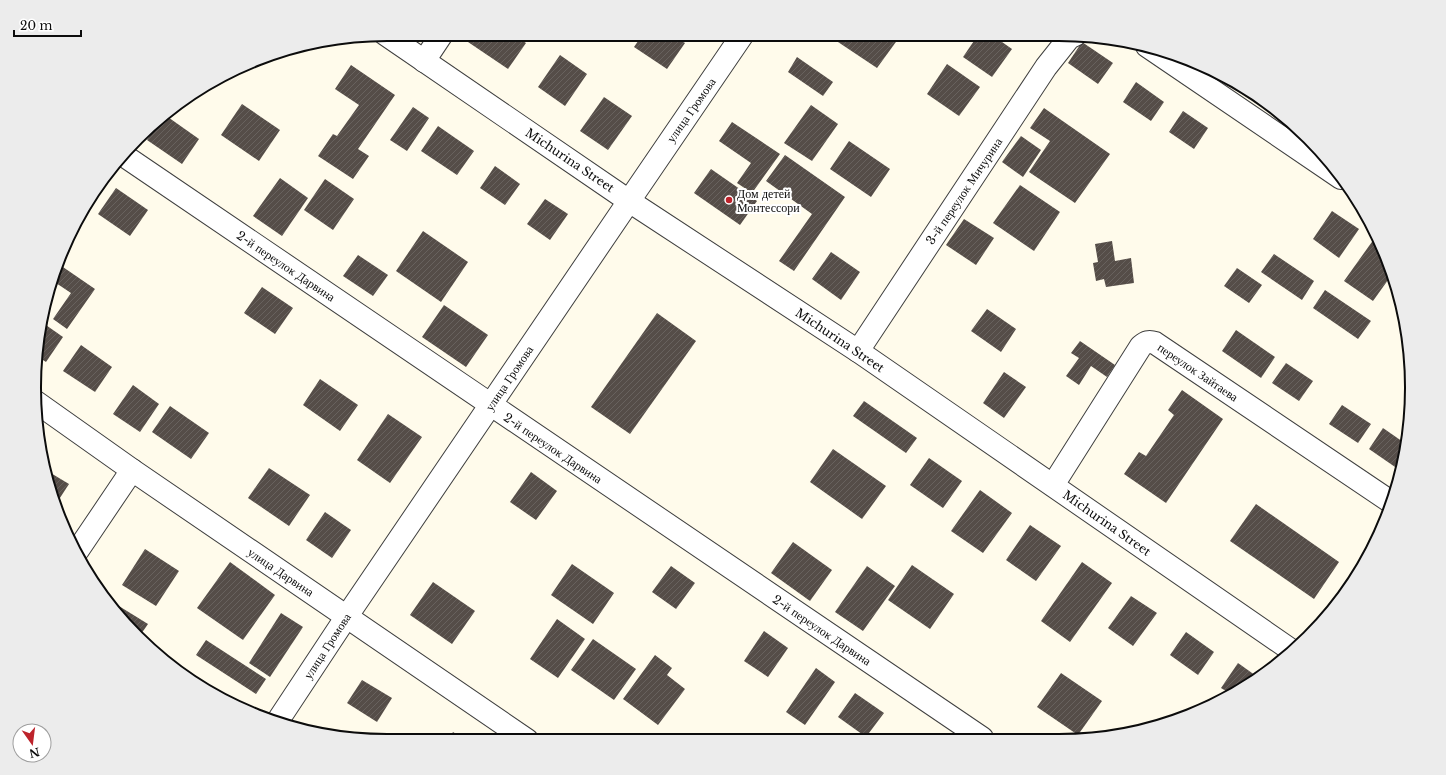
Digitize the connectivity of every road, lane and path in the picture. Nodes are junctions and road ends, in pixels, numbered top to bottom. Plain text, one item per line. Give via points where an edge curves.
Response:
1 (395, 41) edge
2 (437, 41) edge
3 (738, 41) edge
4 (1066, 41) edge
5 (1164, 57) edge
6 (424, 61) junction
7 (128, 158) edge
8 (1326, 168) edge
9 (629, 201) junction
10 (858, 351) junction
11 (42, 406) edge
12 (490, 406) junction
13 (132, 470) junction
14 (1053, 485) junction
15 (1387, 499) edge
16 (80, 547) edge
17 (347, 616) junction
18 (1287, 648) edge
19 (280, 717) edge
20 (518, 734) edge
21 (976, 734) edge

1 - 6 street, Michurina Street
2 - 6 street
3 - 9 street, улица Громова
4 - 10 street, 3-й переулок Мичурина via 1046,67
5 - 8 street
6 - 9 street, Michurina Street
7 - 12 street, 2-й переулок Дарвина
9 - 10 street, Michurina Street
9 - 12 street, улица Громова
10 - 14 street, Michurina Street
11 - 13 street, улица Дарвина
12 - 17 street, улица Громова
12 - 21 street, 2-й переулок Дарвина
13 - 16 street
13 - 17 street, улица Дарвина
14 - 15 street, переулок Зайтаева via 1141,346 1150,341
14 - 18 street, Michurina Street
17 - 19 street, улица Громова
17 - 20 street, улица Дарвина

